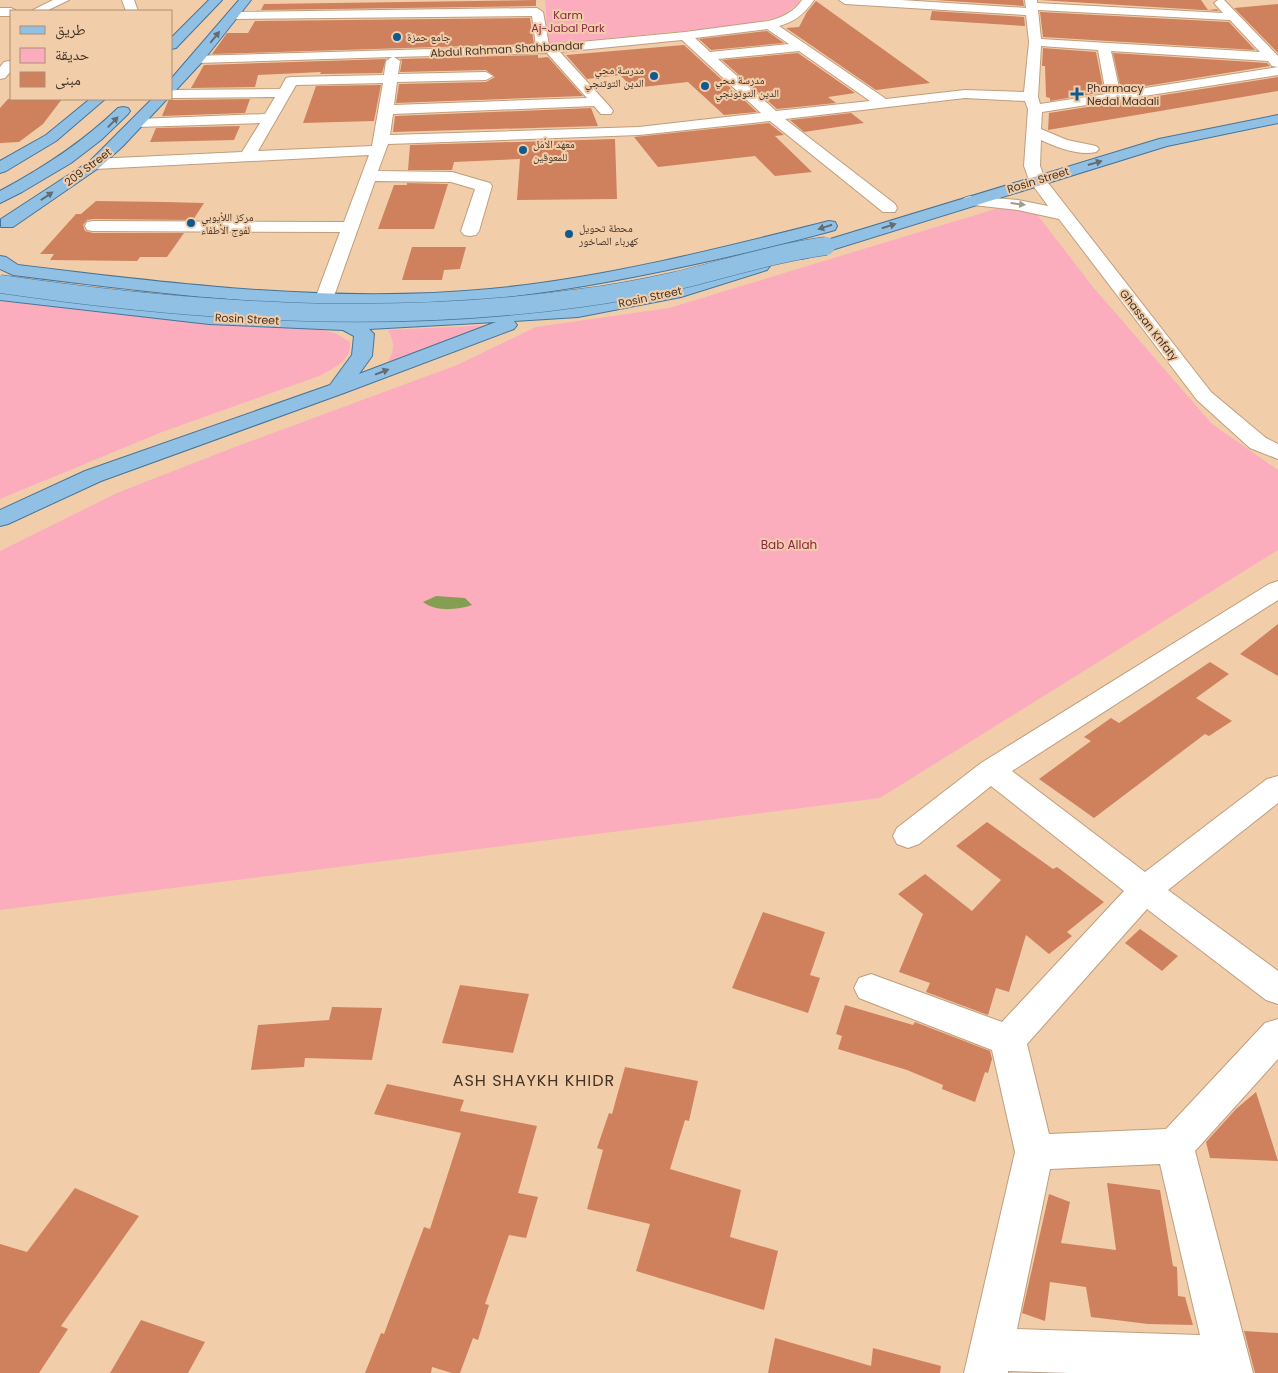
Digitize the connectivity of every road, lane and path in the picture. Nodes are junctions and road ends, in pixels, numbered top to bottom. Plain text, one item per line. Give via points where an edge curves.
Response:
1 (63, 0) edge
2 (205, 0) edge
3 (216, 0) edge
4 (231, 0) edge
5 (245, 0) edge
6 (808, 0) edge
7 (845, 0) edge
8 (1217, 0) edge
9 (1221, 0) edge
10 (1236, 1) edge
11 (920, 3) edge
12 (39, 10) edge
13 (360, 13) junction
14 (1034, 13) edge
15 (233, 15) junction
16 (1233, 17) junction
17 (769, 25) junction
18 (172, 29) edge
19 (1232, 35) dead end
20 (685, 36) junction
21 (1252, 37) junction
22 (1035, 42) junction
23 (1104, 46) junction
24 (802, 47) junction
25 (546, 49) junction
26 (175, 50) edge
27 (486, 50) junction
28 (394, 54) junction
29 (353, 55) junction
30 (707, 56) junction
31 (197, 59) junction
32 (1274, 60) edge
33 (1278, 71) edge
34 (391, 78) junction
35 (172, 86) edge
36 (486, 91) junction
37 (284, 93) junction
38 (172, 94) edge
39 (1114, 98) junction
40 (97, 100) edge
41 (117, 100) edge
42 (134, 100) edge
43 (159, 100) edge
44 (597, 102) junction
45 (1033, 103) junction
46 (884, 104) junction
47 (1278, 108) edge
48 (386, 110) junction
49 (773, 116) junction
50 (269, 118) junction
51 (1278, 120) edge
52 (137, 123) junction
53 (625, 131) junction
54 (1034, 131) junction
55 (485, 137) junction
56 (380, 145) junction
57 (1091, 149) junction
58 (247, 157) junction
59 (95, 164) junction
60 (0, 168) edge
61 (1015, 171) dead end
62 (1035, 173) junction
63 (369, 176) junction
64 (0, 186) edge
65 (0, 198) edge
66 (970, 201) junction
67 (907, 203) dead end
68 (889, 208) junction
69 (870, 214) dead end
70 (1066, 216) junction
71 (842, 222) dead end
72 (93, 226) dead end
73 (350, 227) junction
74 (470, 232) dead end
75 (805, 234) junction
76 (4, 240) edge
77 (826, 246) junction
78 (0, 277) edge
79 (72, 277) junction
80 (0, 284) edge
81 (0, 294) edge
82 (324, 299) junction
83 (42, 300) junction
84 (534, 315) junction
85 (347, 324) junction
86 (337, 389) junction
87 (1278, 452) edge
88 (0, 519) edge
89 (1278, 589) edge
90 (991, 770) junction
91 (1278, 787) edge
92 (908, 836) dead end
93 (1144, 890) junction
94 (871, 988) dead end
95 (1278, 990) edge
96 (1278, 1034) edge
97 (1008, 1040) junction
98 (1175, 1146) junction
99 (1034, 1152) junction
100 (988, 1361) edge
101 (1229, 1365) edge

1 - 12 street
2 - 18 main road
3 - 26 main road
4 - 26 main road
5 - 15 main road
6 - 17 street, Abdul Rahman Shahbandar via 801,10
7 - 11 street
8 - 16 street
9 - 10 street
11 - 14 street
13 - 15 street
13 - 25 street via 448,18 537,12
13 - 29 street
14 - 16 street
14 - 22 street
31 -> 15 main road
16 - 21 street
17 - 20 street, Abdul Rahman Shahbandar
17 - 24 street
19 - 21 street
20 - 25 street, Abdul Rahman Shahbandar
20 - 30 street
21 - 32 street
22 - 23 street
22 - 45 street
23 - 32 street
23 - 39 street
24 - 30 street
24 - 46 street
25 - 27 street, Abdul Rahman Shahbandar
25 - 44 street
27 - 28 street, Abdul Rahman Shahbandar via 445,46
27 - 36 street
28 - 29 street, Abdul Rahman Shahbandar
28 - 34 street
29 - 31 street, Abdul Rahman Shahbandar
30 - 49 street
31 - 35 main road
33 - 39 street
34 - 36 street
34 - 37 street via 291,81
34 - 48 street
36 - 44 street
36 - 48 street
36 - 55 street
37 - 38 street
37 - 50 street
39 - 45 street
40 - 60 main road via 52,138
41 - 64 main road via 83,134 45,161
65 -> 42 main road via 77,152 102,133
43 - 52 main road, 209 Street
44 - 53 street
45 - 46 street via 964,94
45 - 54 street
46 - 49 street
47 - 57 main road, Rosin Street via 1163,129
48 - 56 street
49 - 53 street
49 - 68 street
50 - 52 street
50 - 58 street
62 -> 51 main road, Rosin Street via 1164,142
52 - 59 main road, 209 Street
53 - 55 street
54 - 57 street via 1050,140
54 - 62 street
55 - 56 street
56 - 58 street
56 - 63 street
57 - 62 main road, Rosin Street via 1055,159
58 - 59 street
76 -> 59 main road, 209 Street
61 - 62 main road, Rosin Street
62 - 66 main road, Rosin Street
62 - 70 street, Ghassan Knfaty
63 - 73 street
63 - 74 street via 452,178 484,186
66 -> 70 street via 1043,208
77 -> 66 main road, Rosin Street
67 - 68 main road
68 - 69 main road
70 - 87 street, Ghassan Knfaty via 1204,396 1258,443
71 -> 75 main road, Rosin Street
72 - 73 street
73 - 82 street
75 - 78 main road via 749,255 622,286 477,302 353,307 256,304 50,285
75 - 82 main road, Rosin Street via 635,274 535,289 454,298
76 - 79 main road, Rosin Street via 13,270
77 - 80 main road, bridge via 795,249 673,282 552,302 352,315 253,311 50,292
77 - 84 main road, Rosin Street via 681,291 578,311
79 - 82 main road, Rosin Street
79 - 83 main road
81 - 83 main road, Rosin Street
83 - 85 main road, Rosin Street via 209,318
84 - 85 main road, Rosin Street
86 -> 84 main road
85 - 86 main road via 364,334 362,356
86 - 88 main road via 93,476
89 - 90 street
90 - 92 street
90 - 93 street
91 - 93 street
93 - 95 street
93 - 97 street
94 - 97 street
96 - 98 street
97 - 99 street
98 - 99 street
98 - 101 street
99 - 100 street
100 - 101 street

